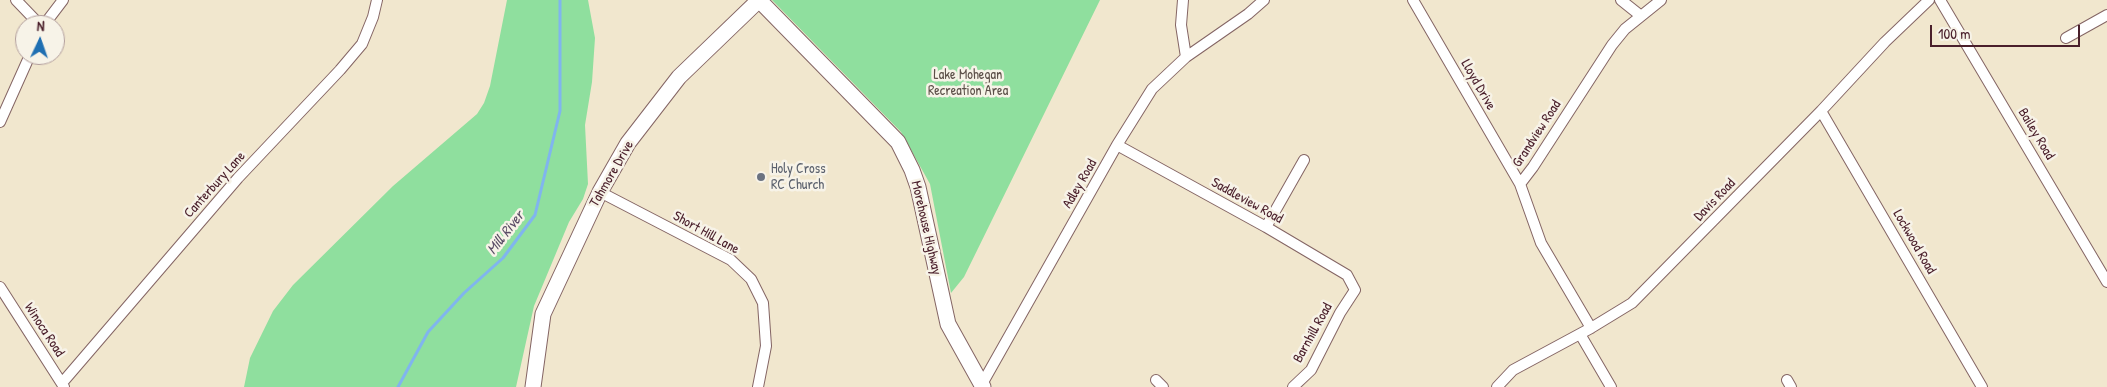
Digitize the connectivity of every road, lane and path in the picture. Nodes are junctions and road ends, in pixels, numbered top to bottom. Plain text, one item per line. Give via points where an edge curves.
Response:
1 (16, 0) edge
2 (64, 0) edge
3 (377, 0) edge
4 (759, 0) edge
5 (1183, 0) edge
6 (1264, 0) edge
7 (1413, 0) edge
8 (1621, 0) edge
9 (1661, 0) edge
10 (1929, 0) edge
11 (1940, 0) edge
12 (32, 15) edge
13 (51, 15) edge
14 (2107, 15) edge
15 (1641, 16) junction
16 (2066, 38) dead end
17 (1186, 57) junction
18 (26, 65) edge
19 (1821, 111) junction
20 (0, 122) edge
21 (1117, 145) junction
22 (1304, 160) dead end
23 (1520, 184) junction
24 (600, 192) junction
25 (1266, 227) junction
26 (2107, 282) edge
27 (0, 288) edge
28 (1355, 290) joint
29 (1591, 328) junction
30 (1580, 334) junction
31 (63, 385) edge
32 (983, 386) edge
33 (533, 387) edge
34 (758, 387) edge
35 (1293, 387) edge
36 (1496, 387) edge
37 (1611, 387) edge
38 (1982, 387) edge

1 - 12 street
2 - 13 street
3 - 31 street, Canterbury Lane via 362,44 238,178
4 - 24 street, Tahmore Drive via 679,77 628,143
4 - 32 street, Morehouse Highway via 898,142 918,187 948,324
5 - 17 street via 1181,25
6 - 17 street, Adley Road
7 - 23 street, Lloyd Drive
8 - 15 street
9 - 15 street, Grandview Road
10 - 19 street, Davis Road
11 - 26 street, Bailey Road
14 - 16 street
15 - 23 street, Grandview Road via 1612,45
17 - 21 street, Adley Road via 1152,89
18 - 20 street
19 - 29 street, Davis Road via 1648,288 1632,303
19 - 38 street, Lockwood Road
21 - 25 street, Saddleview Road
21 - 32 street, Adley Road
22 - 25 street
23 - 29 street, Grandview Road via 1541,243
24 - 33 street, Tahmore Drive via 544,314
24 - 34 street, Short Hill Lane via 731,260 751,279 763,303 766,346
25 - 28 street, Saddleview Road via 1347,275
27 - 31 street, Winoca Road
28 - 35 street, Barnhill Road via 1310,370
29 - 30 street, Davis Road
30 - 36 street, Davis Road via 1513,370
30 - 37 street

